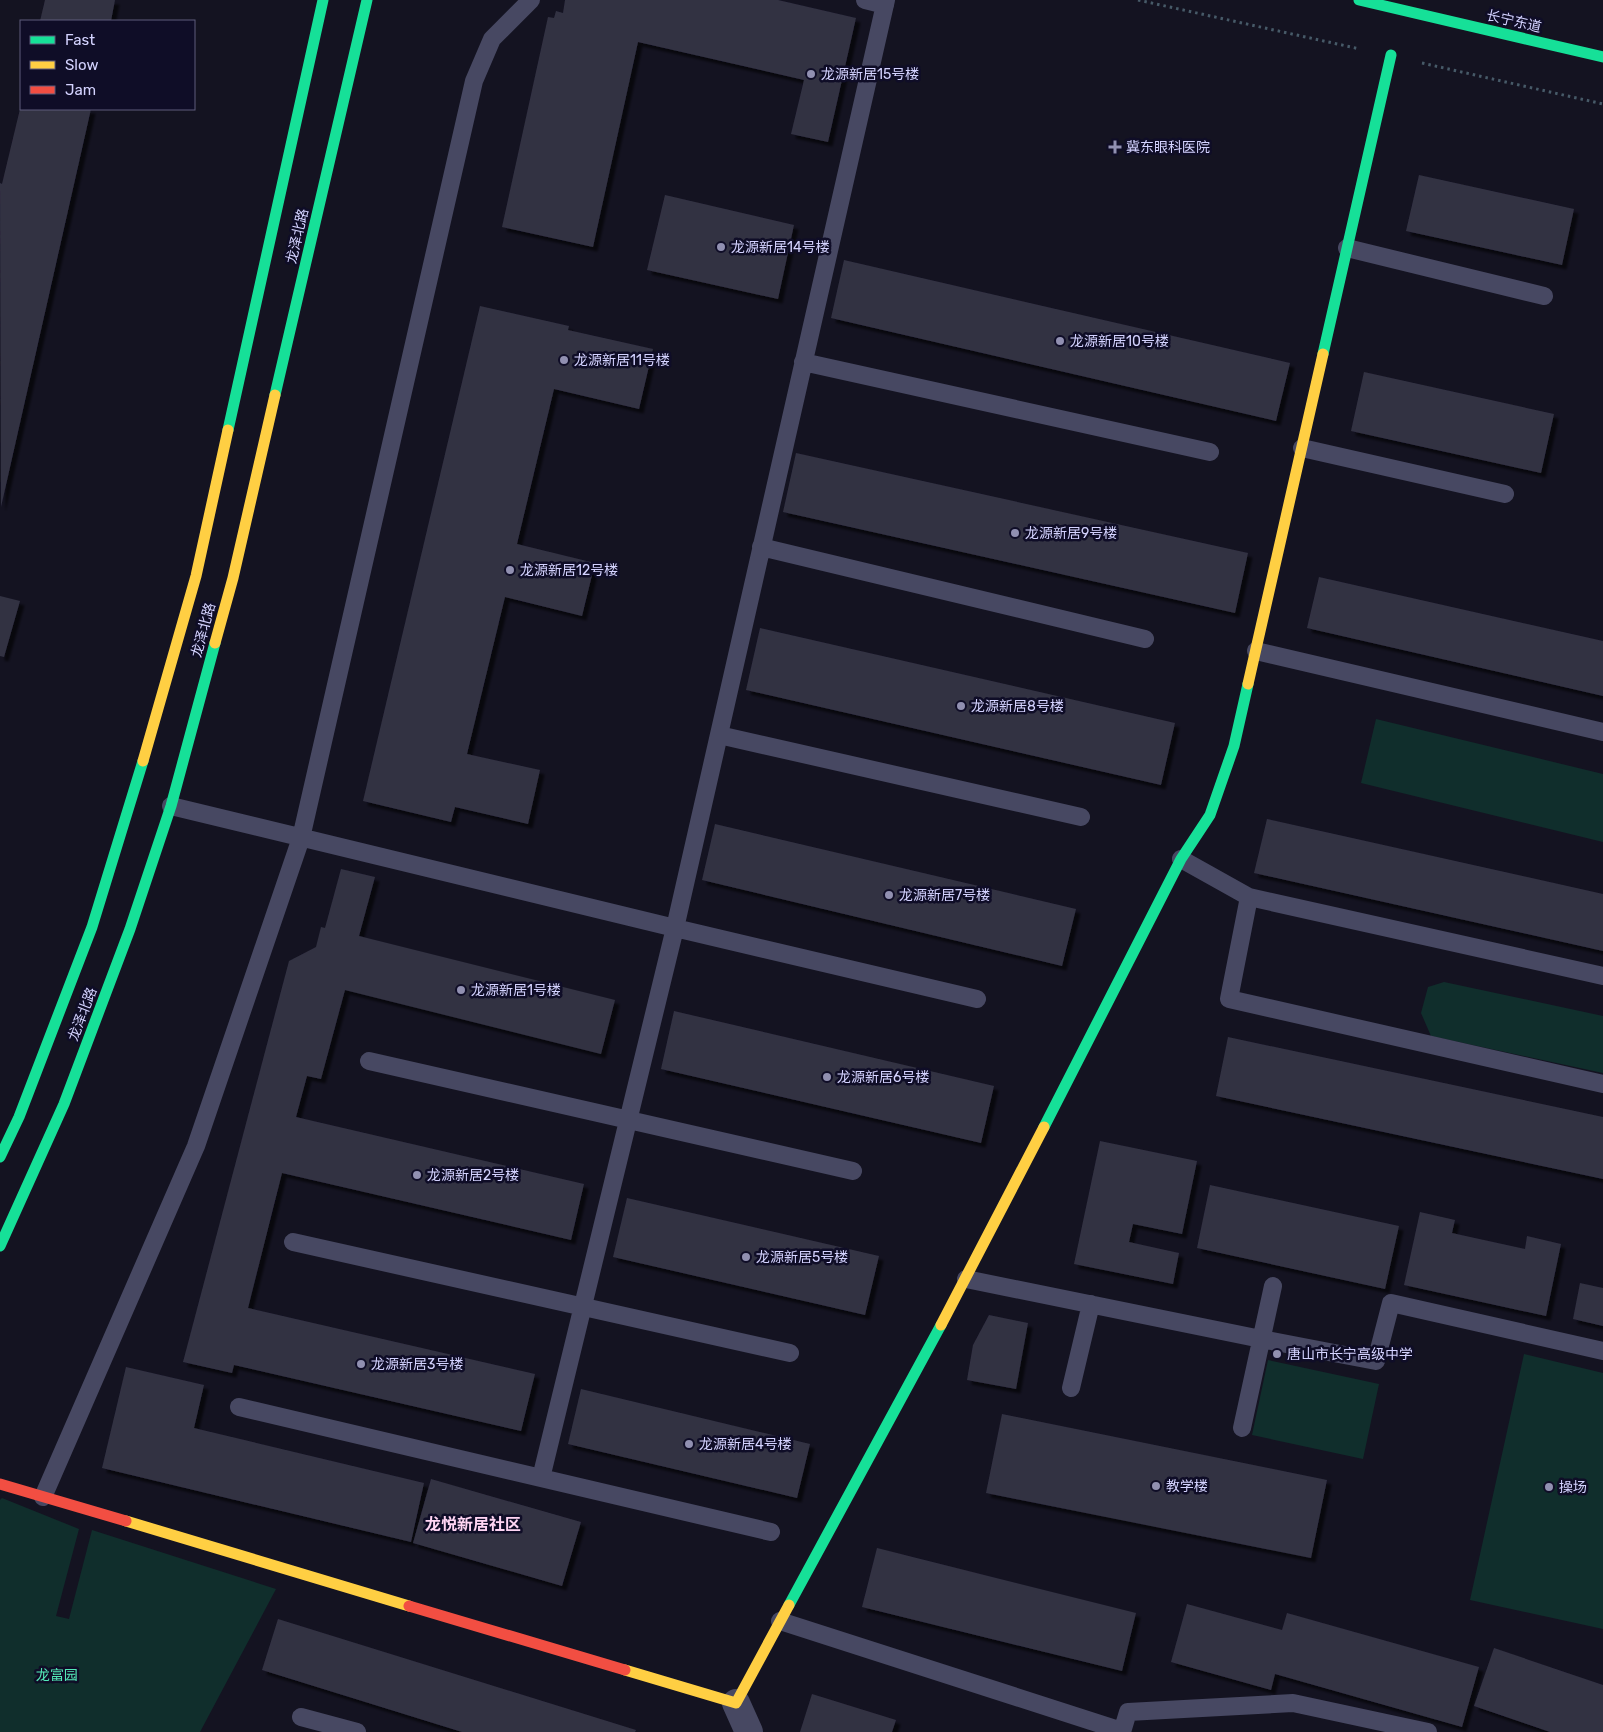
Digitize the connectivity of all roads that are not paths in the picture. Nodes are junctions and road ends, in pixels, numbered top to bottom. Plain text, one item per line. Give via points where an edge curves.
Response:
1 (323, 0) edge
2 (367, 0) edge
3 (531, 0) edge
4 (865, 0) edge
5 (1360, 0) edge
6 (885, 2) edge
7 (1391, 55) dead end
8 (1603, 58) edge
9 (1347, 248) junction
10 (1544, 296) dead end
11 (803, 362) junction
12 (1302, 448) junction
13 (1210, 452) dead end
14 (1504, 494) dead end
15 (761, 547) junction
16 (1145, 639) dead end
17 (1256, 652) junction
18 (1603, 732) edge
19 (718, 735) junction
20 (171, 806) junction
21 (1081, 817) dead end
22 (301, 838) junction
23 (1181, 858) junction
24 (1249, 897) junction
25 (675, 928) junction
26 (1603, 976) edge
27 (977, 999) dead end
28 (369, 1061) dead end
29 (1603, 1084) edge
30 (628, 1120) junction
31 (0, 1157) edge
32 (853, 1171) dead end
33 (293, 1242) dead end
34 (0, 1246) edge
35 (966, 1279) junction
36 (1273, 1286) dead end
37 (1091, 1304) junction
38 (583, 1307) junction
39 (1261, 1339) junction
40 (1603, 1351) edge
41 (790, 1353) dead end
42 (1072, 1388) dead end
43 (239, 1407) dead end
44 (1242, 1428) dead end
45 (541, 1478) junction
46 (0, 1484) edge
47 (43, 1497) junction
48 (771, 1532) dead end
49 (780, 1621) junction
50 (736, 1703) junction
51 (301, 1717) dead end
52 (1122, 1731) edge
53 (357, 1732) edge
54 (749, 1732) edge
55 (1428, 1732) edge

1 - 31 main road, 龙泽北路 via 196,576 92,927 19,1117
2 - 20 main road, 龙泽北路 via 233,578
3 - 22 lane via 492,39 474,81
4 - 6 lane
5 - 8 main road, 长宁东道
6 - 11 lane
7 - 9 main road
9 - 10 lane
9 - 12 main road
11 - 13 lane
11 - 15 lane
12 - 14 lane
12 - 17 main road
15 - 16 lane
15 - 19 lane
17 - 18 lane
17 - 23 main road via 1234,746 1210,815
19 - 21 lane
19 - 25 lane
20 - 22 lane
20 - 34 main road, 龙泽北路 via 130,929 64,1104
22 - 25 lane
22 - 47 lane via 196,1146
23 - 24 lane
23 - 35 main road
24 - 26 lane
24 - 29 lane via 1230,999
25 - 27 lane
25 - 30 lane
28 - 30 lane
30 - 32 lane
30 - 38 lane
33 - 38 lane
35 - 37 lane
35 - 49 main road
36 - 39 lane
37 - 39 lane
37 - 42 lane
38 - 41 lane
38 - 45 lane
39 - 40 lane via 1376,1361 1391,1303
39 - 44 lane
43 - 45 lane
45 - 48 lane
46 - 47 main road
47 - 50 main road
49 - 50 main road
49 - 52 lane
50 - 54 street
51 - 53 lane
52 - 55 lane via 1128,1712 1292,1703

